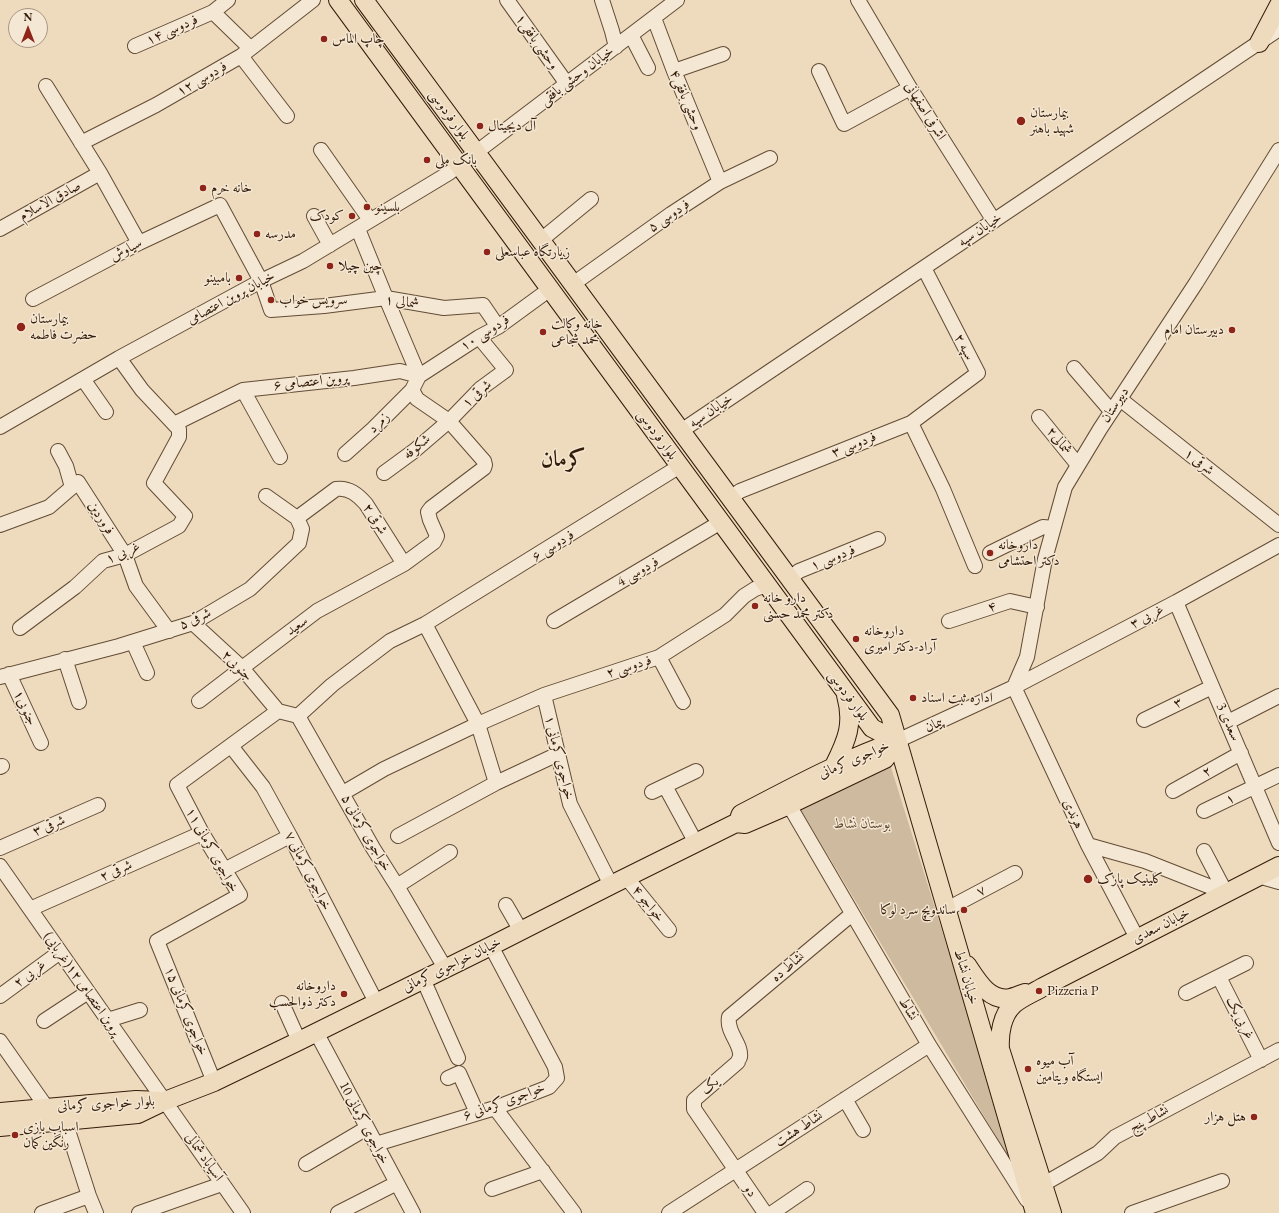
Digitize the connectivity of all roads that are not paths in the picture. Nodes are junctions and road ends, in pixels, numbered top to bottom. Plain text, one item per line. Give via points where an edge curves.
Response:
1 (228, 0) edge
2 (313, 0) edge
3 (338, 0) edge
4 (364, 0) edge
5 (507, 0) edge
6 (602, 0) edge
7 (677, 0) edge
8 (858, 0) edge
9 (1279, 5) edge
10 (213, 12) junction
11 (654, 18) junction
12 (1279, 30) edge
13 (631, 35) junction
14 (1258, 43) junction
15 (135, 46) dead end
16 (616, 47) junction
17 (245, 52) junction
18 (722, 54) dead end
19 (648, 68) dead end
20 (674, 71) junction
21 (819, 72) dead end
22 (567, 84) junction
23 (46, 86) dead end
24 (910, 88) junction
25 (287, 116) dead end
26 (81, 143) junction
27 (321, 150) dead end
28 (1279, 150) edge
29 (476, 152) junction
30 (770, 158) dead end
31 (459, 166) junction
32 (100, 173) junction
33 (720, 182) junction
34 (591, 199) dead end
35 (314, 216) dead end
36 (370, 220) junction
37 (994, 221) junction
38 (0, 229) edge
39 (358, 229) junction
40 (541, 240) junction
41 (139, 243) junction
42 (330, 245) junction
43 (924, 268) junction
44 (261, 281) junction
45 (573, 284) junction
46 (550, 289) junction
47 (386, 298) junction
48 (33, 299) dead end
49 (498, 327) junction
50 (479, 336) junction
51 (119, 358) junction
52 (1074, 368) dead end
53 (420, 376) junction
54 (83, 379) junction
55 (243, 390) junction
56 (412, 390) junction
57 (1120, 398) junction
58 (1111, 411) junction
59 (106, 412) dead end
60 (1039, 417) dead end
61 (449, 421) junction
62 (911, 422) junction
63 (174, 424) junction
64 (0, 428) edge
65 (681, 431) junction
66 (663, 443) junction
67 (58, 451) dead end
68 (344, 454) dead end
69 (280, 457) dead end
70 (1078, 464) junction
71 (680, 466) junction
72 (384, 473) dead end
73 (72, 487) junction
74 (266, 496) dead end
75 (730, 498) junction
76 (297, 518) junction
77 (721, 522) junction
78 (1279, 524) edge
79 (0, 525) edge
80 (1053, 528) junction
81 (878, 539) dead end
82 (1279, 546) edge
83 (990, 553) dead end
84 (125, 555) junction
85 (404, 564) junction
86 (975, 566) dead end
87 (789, 579) junction
88 (767, 585) junction
89 (1176, 602) junction
90 (1037, 607) junction
91 (554, 621) dead end
92 (949, 621) dead end
93 (193, 623) junction
94 (426, 624) junction
95 (20, 628) dead end
96 (169, 631) junction
97 (133, 642) junction
98 (659, 657) junction
99 (66, 659) junction
100 (242, 668) junction
101 (147, 673) dead end
102 (5, 675) edge
103 (1014, 687) junction
104 (1212, 687) junction
105 (845, 691) junction
106 (544, 695) junction
107 (1279, 696) edge
108 (199, 701) dead end
109 (79, 702) dead end
110 (683, 702) dead end
111 (278, 711) junction
112 (298, 716) junction
113 (1144, 720) dead end
114 (1228, 722) junction
115 (478, 724) junction
116 (41, 742) dead end
117 (897, 742) junction
118 (231, 746) junction
119 (1241, 753) junction
120 (558, 754) junction
121 (834, 766) junction
122 (696, 771) dead end
123 (1279, 775) edge
124 (496, 783) junction
125 (1256, 787) junction
126 (1173, 791) dead end
127 (343, 794) junction
128 (98, 805) dead end
129 (789, 805) junction
130 (1204, 811) dead end
131 (736, 823) junction
132 (202, 833) junction
133 (290, 836) junction
134 (398, 836) dead end
135 (696, 843) junction
136 (1279, 843) edge
137 (1088, 845) junction
138 (0, 848) edge
139 (1204, 851) dead end
140 (450, 852) dead end
141 (0, 866) edge
142 (1279, 866) edge
143 (224, 870) junction
144 (1015, 874) dead end
145 (1258, 876) junction
146 (4, 881) edge
147 (619, 881) junction
148 (1279, 882) edge
149 (397, 886) junction
150 (1226, 893) junction
151 (506, 905) dead end
152 (30, 909) junction
153 (947, 909) junction
154 (852, 914) junction
155 (669, 930) dead end
156 (521, 931) junction
157 (1137, 938) junction
158 (157, 941) joint
159 (491, 946) junction
160 (60, 952) junction
161 (960, 953) junction
162 (1246, 963) dead end
163 (445, 968) junction
164 (1219, 977) junction
165 (423, 979) junction
166 (1043, 987) junction
167 (88, 992) junction
168 (1186, 993) dead end
169 (0, 996) edge
170 (282, 1002) dead end
171 (376, 1002) junction
172 (140, 1010) dead end
173 (108, 1020) junction
174 (44, 1021) dead end
175 (728, 1022) joint
176 (316, 1032) junction
177 (0, 1041) edge
178 (299, 1041) junction
179 (929, 1045) junction
180 (1279, 1050) edge
181 (458, 1058) dead end
182 (1261, 1060) junction
183 (448, 1078) dead end
184 (214, 1082) junction
185 (845, 1099) junction
186 (165, 1101) junction
187 (47, 1108) junction
188 (495, 1108) junction
189 (0, 1112) edge
190 (477, 1113) junction
191 (66, 1121) junction
192 (0, 1127) edge
193 (367, 1128) junction
194 (863, 1130) dead end
195 (376, 1144) junction
196 (306, 1164) dead end
197 (736, 1170) junction
198 (543, 1171) junction
199 (1222, 1181) dead end
200 (397, 1183) junction
201 (222, 1184) junction
202 (1042, 1185) junction
203 (492, 1189) dead end
204 (807, 1189) dead end
205 (89, 1196) junction
206 (1034, 1211) edge
207 (42, 1213) edge
208 (96, 1213) edge
209 (139, 1213) edge
210 (243, 1213) edge
211 (338, 1213) edge
212 (413, 1213) edge
213 (574, 1213) edge
214 (669, 1213) edge
215 (765, 1213) edge
216 (772, 1213) edge
217 (1052, 1213) edge
218 (1132, 1213) edge

1 - 10 street, فردوسی ۱۴
2 - 17 street, فردوسی ۱۲
3 - 31 main road, بلوار فردوسی
4 - 29 main road, بلوار فردوسی
5 - 22 street, وحشی بافقی۱
6 - 16 street
7 - 11 street, خیابان وحشی بافقی
8 - 24 street, اشرفی اصفهانی
9 - 14 main road
10 - 15 street, فردوسی ۱۴
10 - 17 street
11 - 13 street, خیابان وحشی بافقی
11 - 20 street, وحشی بافقی۴
12 - 14 street, خیابان سپه
13 - 16 street, خیابان وحشی بافقی
13 - 19 street
14 - 37 street, خیابان سپه
16 - 22 street, خیابان وحشی بافقی
17 - 25 street
17 - 26 street, فردوسی ۱۲ via 156,105
18 - 20 street
20 - 33 street, وحشی بافقی۴
21 - 24 street via 844,124
22 - 29 street, خیابان وحشی بافقی
23 - 26 street
24 - 37 street, اشرفی اصفهانی
26 - 32 street
27 - 36 street
28 - 57 street, دبیرستان
29 - 31 street, خیابان وحشی بافقی
29 - 40 main road, بلوار فردوسی
30 - 33 street, فردوسی ۵
31 - 36 street, خیابان پروین اعتصامی
31 - 46 main road, بلوار فردوسی
32 - 38 street, صادق الاسلام
32 - 41 street
33 - 45 street, فردوسی ۵
34 - 40 street
35 - 42 street
36 - 39 street, خیابان پروین اعتصامی
37 - 43 street, خیابان سپه
39 - 42 street, خیابان پروین اعتصامی
39 - 47 street
40 - 45 main road, بلوار فردوسی
41 - 44 street, سیاوش via 220,204
41 - 48 street, سیاوش
42 - 44 street, خیابان پروین اعتصامی
43 - 62 street, سپه ۲ via 978,373
43 - 65 street, خیابان سپه
44 - 47 street, شمالی ۱ via 271,310
44 - 51 street, خیابان پروین اعتصامی
45 - 65 main road, بلوار فردوسی
46 - 49 street, فردوسی ۱۰
46 - 66 main road, بلوار فردوسی
47 - 49 street, شمالی ۱ via 444,308 483,305
47 - 53 street
49 - 50 street, فردوسی ۱۰
50 - 53 street, فردوسی ۱۰
50 - 61 street, شرقی ۱ via 506,370 480,389
51 - 54 street, خیابان پروین اعتصامی
51 - 63 street via 142,390
52 - 58 street
53 - 55 street, پروین اعتصامی ۶ via 400,371
53 - 56 street
54 - 59 street
54 - 64 street, خیابان پروین اعتصامی
55 - 63 street, پروین اعتصامی ۶
55 - 69 street
56 - 61 street via 417,398
56 - 68 street, زمرد
57 - 58 street, دبیرستان
57 - 78 street, شرقی ۱
58 - 70 street, دبیرستان
60 - 70 street, شمالی۲
61 - 72 street, شکوفه
61 - 85 street, سعید via 485,465 431,508 428,512 437,536 434,542
62 - 75 street, فردوسی ۳ via 740,491
62 - 86 street via 943,489
63 - 84 street, غربی ۱ via 179,429 179,437 154,483 185,516 179,526
65 - 66 main road
65 - 75 main road, بلوار فردوسی
66 - 71 main road, بلوار فردوسی
67 - 73 street via 66,466
70 - 80 street, دبیرستان via 1064,487
71 - 77 main road, بلوار فردوسی
71 - 94 street, فردوسی ۶
73 - 79 street via 49,507
73 - 84 street, فروردین via 78,482
74 - 76 street
75 - 87 main road, بلوار فردوسی
76 - 85 street, شرقی ۲ via 336,489 350,490 366,504
76 - 93 street, شرقی ۵ via 302,529 299,543 250,589
77 - 88 main road, بلوار فردوسی
77 - 91 street, فردوسی 4
80 - 83 street via 1043,527
80 - 90 street, دبیرستان
81 - 87 street, فردوسی ۱ via 799,571
82 - 89 street, ۳ غربی
84 - 95 street, غربی ۱ via 103,561 75,587
84 - 96 street, فروردین via 136,586
85 - 100 street, سعید via 317,611
87 - 117 main road, بلوار فردوسی via 890,715
88 - 98 street, فردوسی ۲ via 744,596 725,615
88 - 105 main road, بلوار فردوسی
89 - 103 street, ۳ غربی
89 - 104 street, سعدی 3
90 - 92 street, ۴ via 1010,601
90 - 103 street, دبیرستان via 1027,657
93 - 96 street, شرقی ۵
93 - 100 street, جنوبی۲
94 - 112 street, فردوسی ۶ via 390,641 332,685
94 - 115 street
96 - 97 street, شرقی ۵
97 - 99 street, شرقی ۵
97 - 101 street
98 - 106 street, فردوسی ۲
98 - 110 street
99 - 102 street, شرقی ۵
99 - 109 street
100 - 108 street, سعید
100 - 111 street, جنوبی۲
102 - 116 street, جنوبی۱
103 - 117 street, پیمان
103 - 137 street, هرندی
104 - 113 street, ۳
104 - 114 street, سعدی 3
105 - 117 main road, بلوار فردوسی via 872,728
105 - 121 main road via 850,723 845,745
106 - 115 street, فردوسی ۲
106 - 120 street, خواجوی کرمانی ۱
107 - 114 street
111 - 112 street
111 - 118 street
112 - 127 street, خواجوی کرمانی ۵
114 - 119 street, سعدی 3
115 - 124 street
115 - 127 street, فردوسی ۲ via 384,769
117 - 121 main road, خواجوی کرمانی
117 - 129 main road, خواجوی کرمانی via 886,759
117 - 153 main road, خیابان نشاط
118 - 132 street, خواجوی کرمانی ۱۱ via 177,785
118 - 133 street, خواجوی کرمانی ۷ via 263,787
119 - 125 street, سعدی 3
119 - 126 street, ۲
120 - 124 street
120 - 147 street, خواجوی کرمانی ۱ via 570,804
121 - 131 main road, خواجوی کرمانی via 741,814
122 - 135 street via 659,789
123 - 125 street, ۱
124 - 134 street
125 - 130 street, ۱
125 - 136 street, سعدی 3
127 - 149 street, خواجوی کرمانی ۵
128 - 138 street, شرقی ۳
129 - 131 main road, خواجوی کرمانی via 745,824
129 - 154 street, نشاط
131 - 135 main road, خیابان خواجوی کرمانی
132 - 143 street, خواجوی کرمانی ۱۱
132 - 152 street, شرقی ۲
133 - 143 street
133 - 171 street, خواجوی کرمانی ۷
135 - 147 main road, خیابان خواجوی کرمانی
137 - 150 street via 1145,861
137 - 157 street, هرندی
139 - 150 street
140 - 149 street
141 - 146 street, پروین اعتصامی ۱۲(غربایی)
142 - 145 main road, خیابان سعدی
143 - 158 street, خواجوی کرمانی ۱۱ via 240,895
144 - 153 street, ۷
145 - 148 street
145 - 150 main road, خیابان سعدی
146 - 152 street, پروین اعتصامی ۱۲(غربایی)
147 - 155 street, خواجو ۴
147 - 156 main road, خیابان خواجوی کرمانی
149 - 163 street, خواجوی کرمانی ۵
150 - 157 main road, خیابان سعدی
151 - 156 street
152 - 160 street, پروین اعتصامی ۱۲(غربایی)
153 - 161 main road, خیابان نشاط
154 - 175 street, نشاط ده via 729,1017
154 - 179 street, نشاط
156 - 159 main road, خیابان خواجوی کرمانی
157 - 166 main road, خیابان سعدی
158 - 184 street, خواجوی کرمانی ۱۵
159 - 163 main road, خیابان خواجوی کرمانی
159 - 188 street, خواجوی کرمانی ۶ via 555,1067 556,1078 549,1087
160 - 167 street, پروین اعتصامی ۱۲(غربایی)
160 - 169 street, غربی ۲
161 - 166 main road via 982,986 998,998 1010,998
161 - 206 main road, خیابان نشاط
162 - 164 street
163 - 165 main road, خیابان خواجوی کرمانی
164 - 168 street
164 - 182 street, غربی یک
165 - 171 main road, خیابان خواجوی کرمانی
165 - 181 street
166 - 202 main road via 1013,1005 1000,1029 999,1038 1000,1049
167 - 173 street, پروین اعتصامی ۱۲(غربایی)
167 - 174 street
170 - 178 street
171 - 176 main road, خیابان خواجوی کرمانی
172 - 173 street
173 - 186 street, پروین اعتصامی ۱۲(غربایی)
175 - 197 street, یک via 740,1051 738,1062 694,1100 693,1105
176 - 178 main road, خیابان خواجوی کرمانی
176 - 193 street, خواجوی کرمانی 10
177 - 187 street
178 - 184 main road, خیابان خواجوی کرمانی
179 - 185 street, نشاط هشت
179 - 206 street, نشاط
180 - 182 street, نشاط پنج
182 - 202 street, نشاط پنج via 1115,1137 1098,1153
183 - 190 street via 459,1073
184 - 186 main road, خیابان خواجوی کرمانی
185 - 194 street
185 - 197 street, نشاط هشت
186 - 187 main road, بلوار خواجوی کرمانی via 136,1100
186 - 191 main road, بلوار خواجوی کرمانی via 138,1114
186 - 201 street, آسیاباد شمالی
187 - 189 main road, بلوار خواجوی کرمانی
188 - 190 street, خواجوی کرمانی ۶
188 - 198 street
190 - 195 street, خواجوی کرمانی ۶
191 - 192 main road, بلوار خواجوی کرمانی
191 - 205 street
193 - 195 street, خواجوی کرمانی 10
193 - 196 street
195 - 200 street, خواجوی کرمانی 10
197 - 214 street, نشاط هشت
197 - 215 street, دو
198 - 203 street
198 - 213 street
199 - 218 street
200 - 211 street
200 - 212 street, خواجوی کرمانی 10
201 - 209 street
201 - 210 street, آسیاباد شمالی
202 - 217 main road
204 - 216 street
205 - 207 street
205 - 208 street

